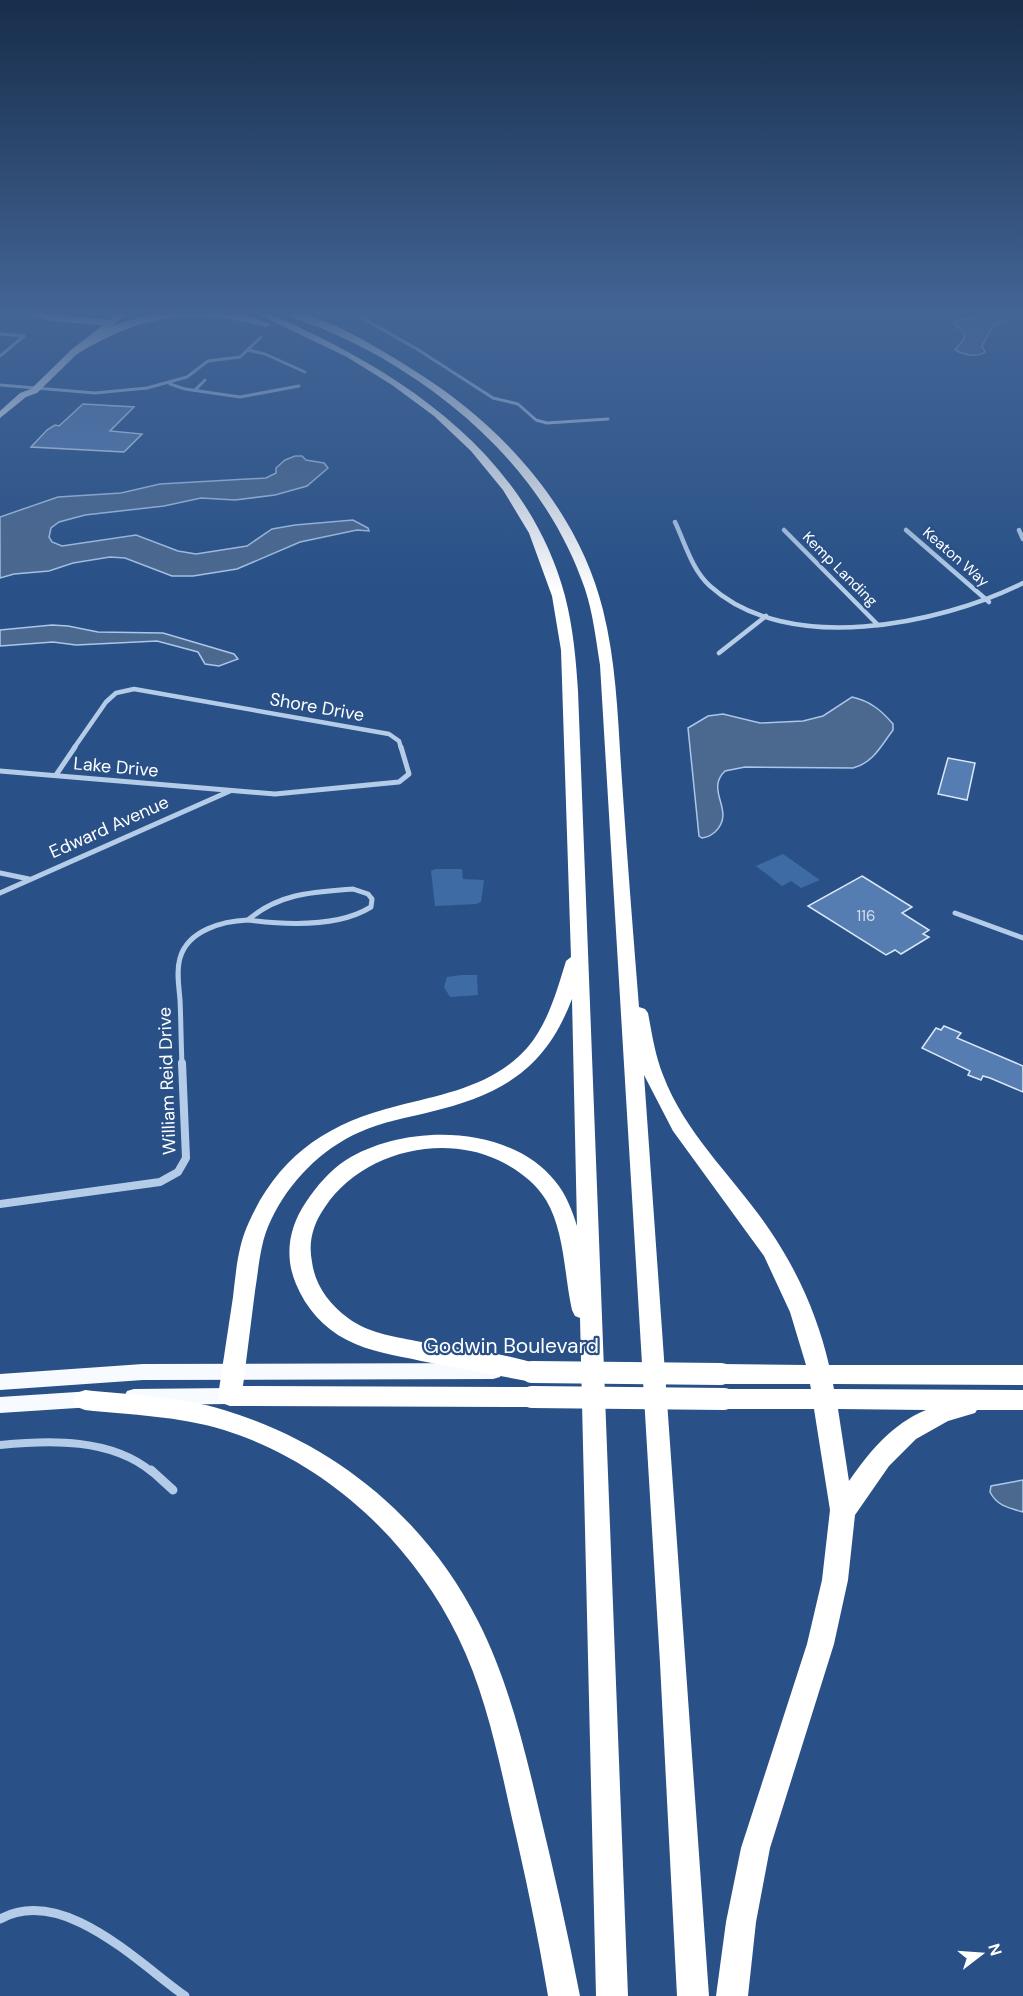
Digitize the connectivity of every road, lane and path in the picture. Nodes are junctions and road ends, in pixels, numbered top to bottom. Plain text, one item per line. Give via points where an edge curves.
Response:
1 (424, 404) edge
2 (457, 404) edge
3 (517, 404) edge
4 (608, 419) dead end
5 (675, 522) dead end
6 (784, 530) dead end
7 (906, 530) dead end
8 (1019, 530) dead end
9 (1023, 539) edge
10 (1023, 584) edge
11 (989, 602) junction
12 (766, 616) junction
13 (878, 625) junction
14 (719, 652) dead end
15 (0, 771) edge
16 (57, 776) junction
17 (231, 790) junction
18 (0, 873) edge
19 (30, 879) junction
20 (0, 893) edge
21 (954, 913) dead end
22 (248, 920) junction
23 (624, 926) junction
24 (1023, 938) edge
25 (579, 945) junction
26 (0, 1204) edge
27 (590, 1332) junction
28 (234, 1371) junction
29 (532, 1371) junction
30 (819, 1374) junction
31 (1023, 1375) edge
32 (0, 1382) edge
33 (230, 1395) junction
34 (996, 1399) junction
35 (85, 1400) junction
36 (824, 1400) junction
37 (1023, 1400) edge
38 (0, 1405) edge
39 (0, 1445) edge
40 (173, 1490) dead end
41 (843, 1511) junction
42 (0, 1919) edge
43 (185, 1996) edge
44 (564, 1996) edge
45 (612, 1996) edge
46 (693, 1996) edge
47 (732, 1996) edge

1 - 25 highway via 487,461 508,488 529,521 556,586 567,631 572,691
2 - 23 highway via 496,438 550,503 581,561 596,605 607,665
3 - 4 street via 538,422
5 - 12 street via 711,586 731,602
6 - 13 street, Kemp Landing
7 - 11 street, Keaton Way
8 - 9 street
10 - 11 street
11 - 13 street via 953,613
12 - 13 street via 818,626
12 - 14 street
15 - 16 street, Lake Drive
16 - 17 street, Lake Drive
16 - 17 street, Shore Drive via 106,702 116,693 134,689 389,734 399,741 409,774 399,782 327,790 275,794
17 - 19 street, Edward Avenue
18 - 19 street
19 - 20 street, Edward Avenue
21 - 24 street
22 - 22 street, William Reid Drive via 300,923 361,914 373,903 368,894 353,890 284,896 268,902
22 - 26 street, William Reid Drive via 228,922 206,931 181,954 186,1158 178,1172 160,1182
23 - 30 highway via 637,981 645,1045 663,1098 691,1145 778,1260 805,1322
23 - 46 highway via 674,1644
25 - 27 highway
25 - 28 highway via 551,1027 515,1070 457,1100 370,1120 310,1153 284,1180 258,1221 251,1244
27 - 29 highway via 576,1286 566,1221 547,1186 520,1163 463,1143 418,1143 358,1162 323,1192 304,1224 299,1255 310,1291 335,1320 348,1330 385,1344
27 - 45 highway
28 - 29 main road, Godwin Boulevard
28 - 32 main road, Godwin Boulevard via 143,1372
28 - 33 highway
29 - 30 highway, Godwin Boulevard, bridge
30 - 31 highway, Godwin Boulevard
30 - 36 highway
33 - 35 main road
33 - 36 highway, bridge
34 - 36 highway
34 - 37 highway
34 - 41 highway via 943,1412 900,1437 873,1466
35 - 38 main road
35 - 44 highway via 171,1409 257,1431 318,1462 366,1496 423,1552 468,1626 485,1667 514,1763
36 - 41 highway
39 - 40 street via 52,1443 118,1453 151,1470
41 - 47 highway via 836,1582 822,1644 753,1858 738,1933
42 - 43 street via 24,1909 41,1909 78,1922

